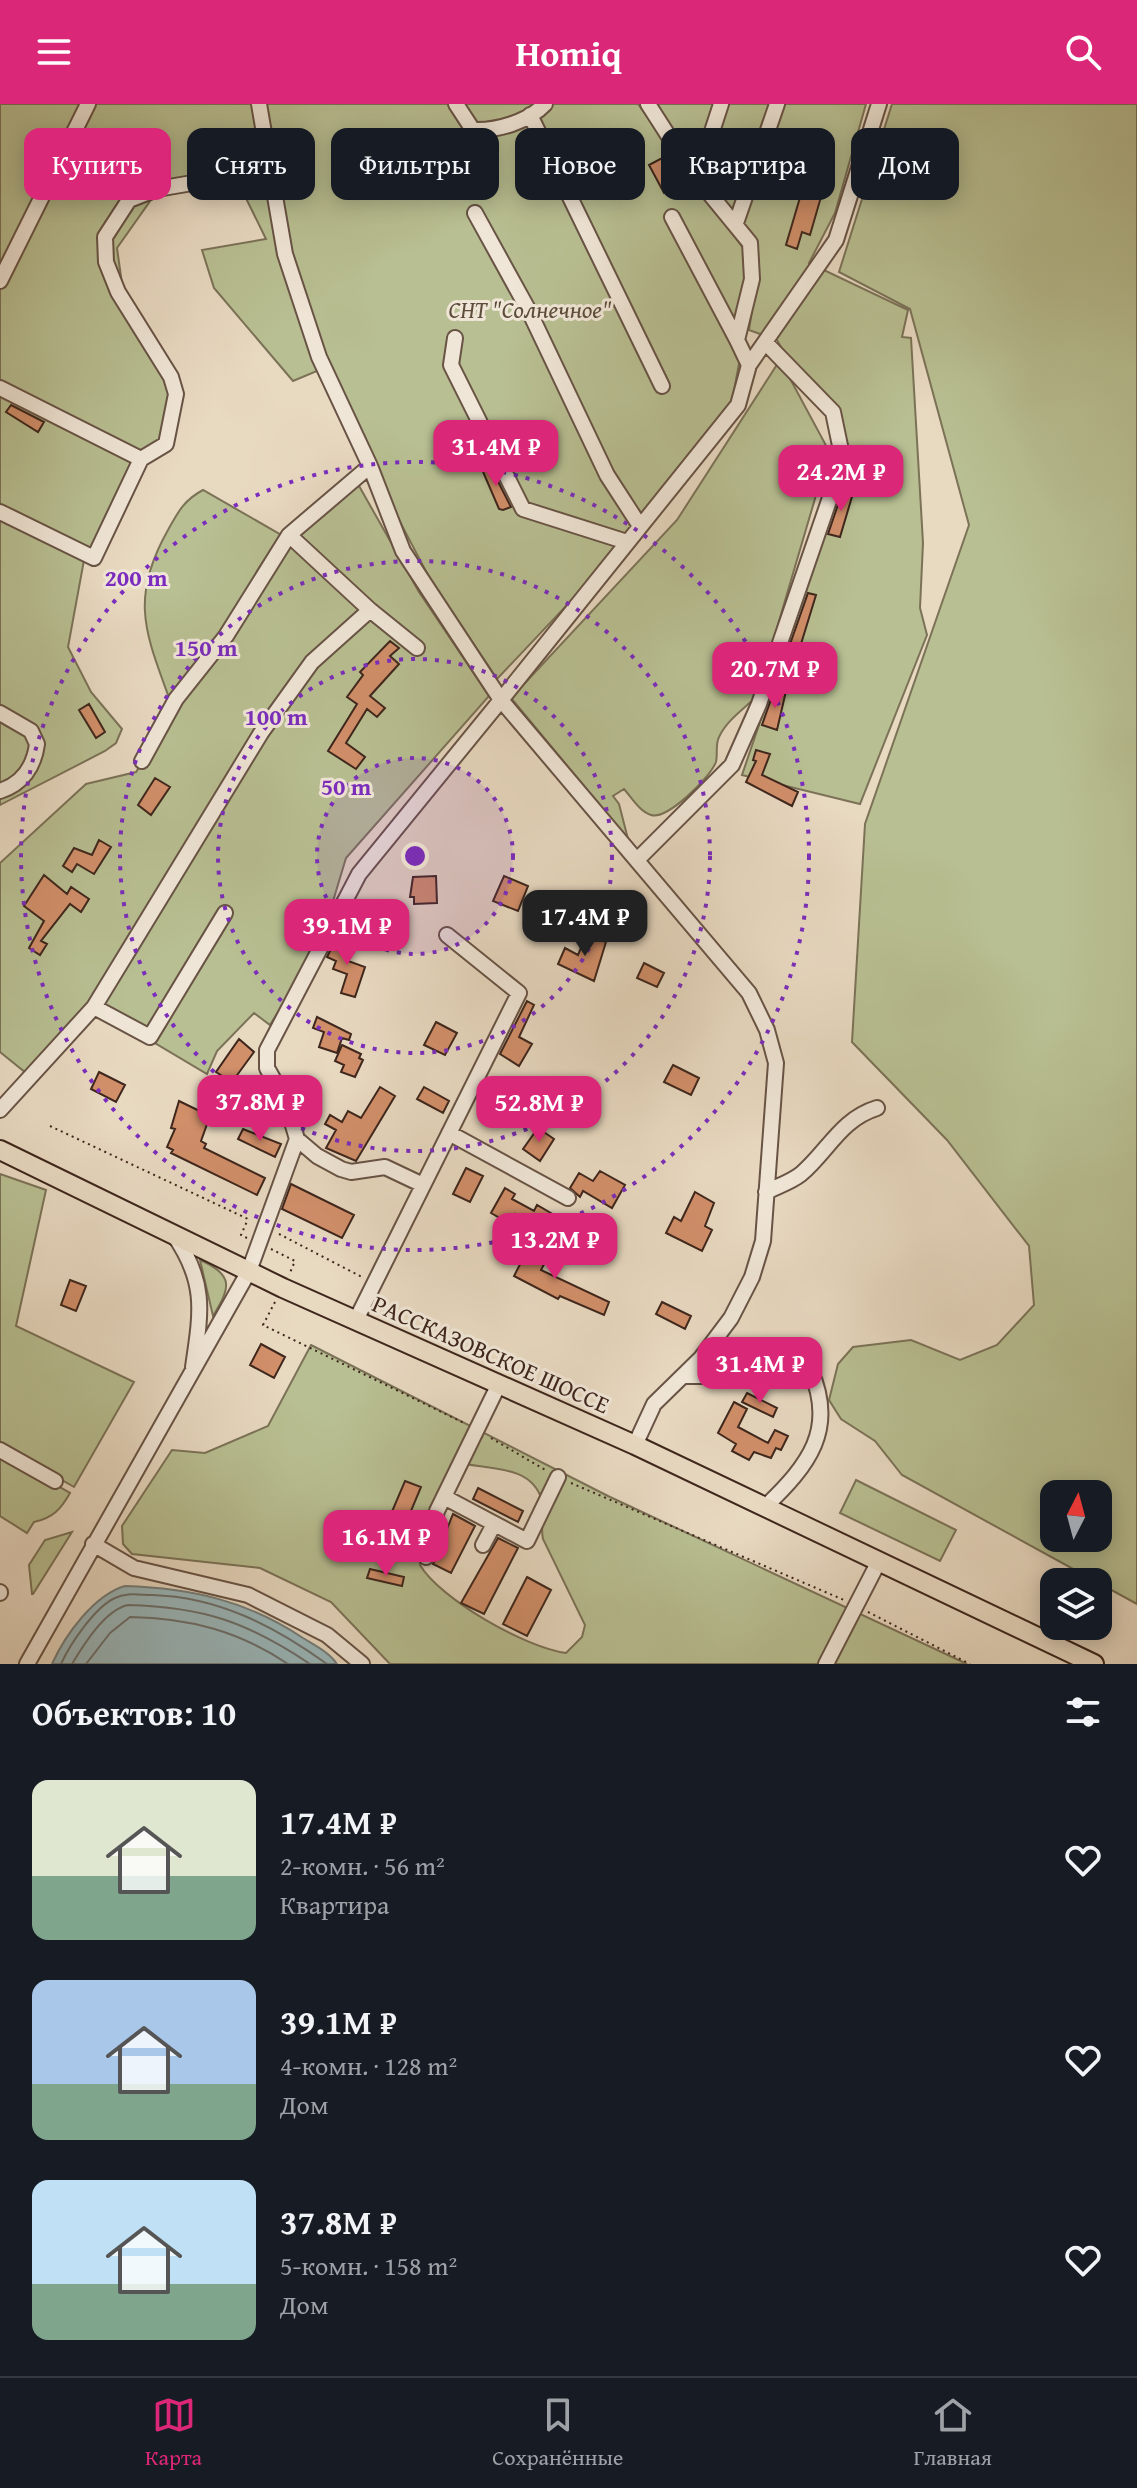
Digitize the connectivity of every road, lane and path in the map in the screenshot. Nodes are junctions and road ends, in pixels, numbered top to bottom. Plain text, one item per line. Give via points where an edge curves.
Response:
1 (88, 104) edge
2 (259, 104) edge
3 (456, 104) edge
4 (545, 104) edge
5 (648, 104) edge
6 (663, 104) edge
7 (721, 104) edge
8 (777, 104) edge
9 (879, 104) edge
10 (530, 115) junction
11 (658, 120) junction
12 (264, 128) edge
13 (663, 128) edge
14 (713, 128) edge
15 (187, 184) edge
16 (277, 200) edge
17 (716, 200) edge
18 (475, 213) dead end
19 (672, 217) dead end
20 (736, 223) junction
21 (0, 281) edge
22 (455, 338) dead end
23 (737, 340) junction
24 (765, 342) junction
25 (749, 365) junction
26 (662, 386) dead end
27 (0, 388) edge
28 (141, 459) junction
29 (370, 466) junction
30 (0, 512) edge
31 (640, 526) junction
32 (289, 535) junction
33 (627, 542) junction
34 (370, 610) junction
35 (417, 648) dead end
36 (501, 700) junction
37 (0, 713) edge
38 (142, 761) dead end
39 (0, 791) edge
40 (637, 860) junction
41 (225, 913) dead end
42 (447, 935) dead end
43 (94, 1007) junction
44 (877, 1108) dead end
45 (0, 1110) edge
46 (50, 1126) dead end
47 (449, 1133) junction
48 (297, 1139) junction
49 (0, 1150) edge
50 (423, 1185) junction
51 (766, 1192) junction
52 (568, 1198) dead end
53 (248, 1219) junction
54 (264, 1226) junction
55 (173, 1235) junction
56 (259, 1243) junction
57 (249, 1271) junction
58 (373, 1283) junction
59 (283, 1288) junction
60 (356, 1320) junction
61 (192, 1375) junction
62 (683, 1376) junction
63 (499, 1384) junction
64 (477, 1429) junction
65 (635, 1445) junction
66 (0, 1450) edge
67 (558, 1477) junction
68 (55, 1481) dead end
69 (444, 1497) junction
70 (765, 1507) junction
71 (494, 1524) junction
72 (93, 1544) junction
73 (483, 1545) dead end
74 (426, 1557) dead end
75 (879, 1561) junction
76 (856, 1605) junction
77 (27, 1664) edge
78 (362, 1664) edge
79 (826, 1664) edge
80 (970, 1664) edge
81 (1094, 1664) edge

1 - 21 street
2 - 12 street
3 - 10 street via 473,130 493,131
4 - 10 street
5 - 11 street
6 - 11 street
7 - 14 street
8 - 20 street
9 - 24 street via 836,240
10 - 26 street
11 - 13 street
15 - 28 street via 129,200 105,237 106,262 118,292 171,377 176,394 166,444
16 - 29 street via 297,298
17 - 20 street
18 - 31 street via 529,311 607,475
19 - 23 street
20 - 23 street via 750,243 752,279
22 - 33 street via 451,365 523,509
23 - 25 street
24 - 25 street
24 - 40 street via 833,412 843,460 759,704 732,765
25 - 31 street via 738,405
27 - 28 street
28 - 30 street via 94,558
29 - 32 street
29 - 36 street via 403,551
31 - 33 street
32 - 34 street
32 - 38 street via 226,636 176,699
33 - 36 street
34 - 35 street
34 - 43 street via 312,662 261,733
36 - 40 street
36 - 48 street via 359,874 267,1050 267,1068 286,1102
37 - 39 street via 31,731 37,744 25,775 16,786
40 - 51 street via 749,993 767,1030 776,1063 776,1095
41 - 43 street via 150,1037
42 - 47 street via 519,993
43 - 45 street
44 - 51 street via 859,1113 842,1127 799,1176
46 - 53 path
47 - 50 street
47 - 52 street
48 - 50 street via 341,1169 385,1167
48 - 54 street
49 - 55 main road, РАССКАЗОВСКОЕ ШОССЕ
50 - 58 street
51 - 62 street via 763,1241 752,1277 731,1318
53 - 54 path
53 - 56 path via 241,1235
54 - 56 street
54 - 58 path
55 - 57 main road, РАССКАЗОВСКОЕ ШОССЕ
55 - 61 street via 191,1260 201,1303
56 - 57 street
56 - 59 path via 295,1261
57 - 59 main road, РАССКАЗОВСКОЕ ШОССЕ
57 - 61 street
58 - 60 street
59 - 60 main road, РАССКАЗОВСКОЕ ШОССЕ
59 - 64 path via 263,1325
60 - 63 main road, РАССКАЗОВСКОЕ ШОССЕ
61 - 72 street
62 - 65 street via 654,1404
62 - 70 street via 730,1374 765,1360 810,1369 819,1388 821,1427 806,1463
63 - 64 street
63 - 65 main road, РАССКАЗОВСКОЕ ШОССЕ
64 - 67 path
64 - 69 street
65 - 70 main road, РАССКАЗОВСКОЕ ШОССЕ
66 - 68 street
67 - 71 street via 527,1541
67 - 76 path
69 - 71 street
69 - 74 street
70 - 75 main road, РАССКАЗОВСКОЕ ШОССЕ
71 - 73 street
72 - 77 street
72 - 78 street via 134,1568 248,1595 327,1635
75 - 76 street
75 - 81 main road, РАССКАЗОВСКОЕ ШОССЕ
76 - 79 street
76 - 80 path

